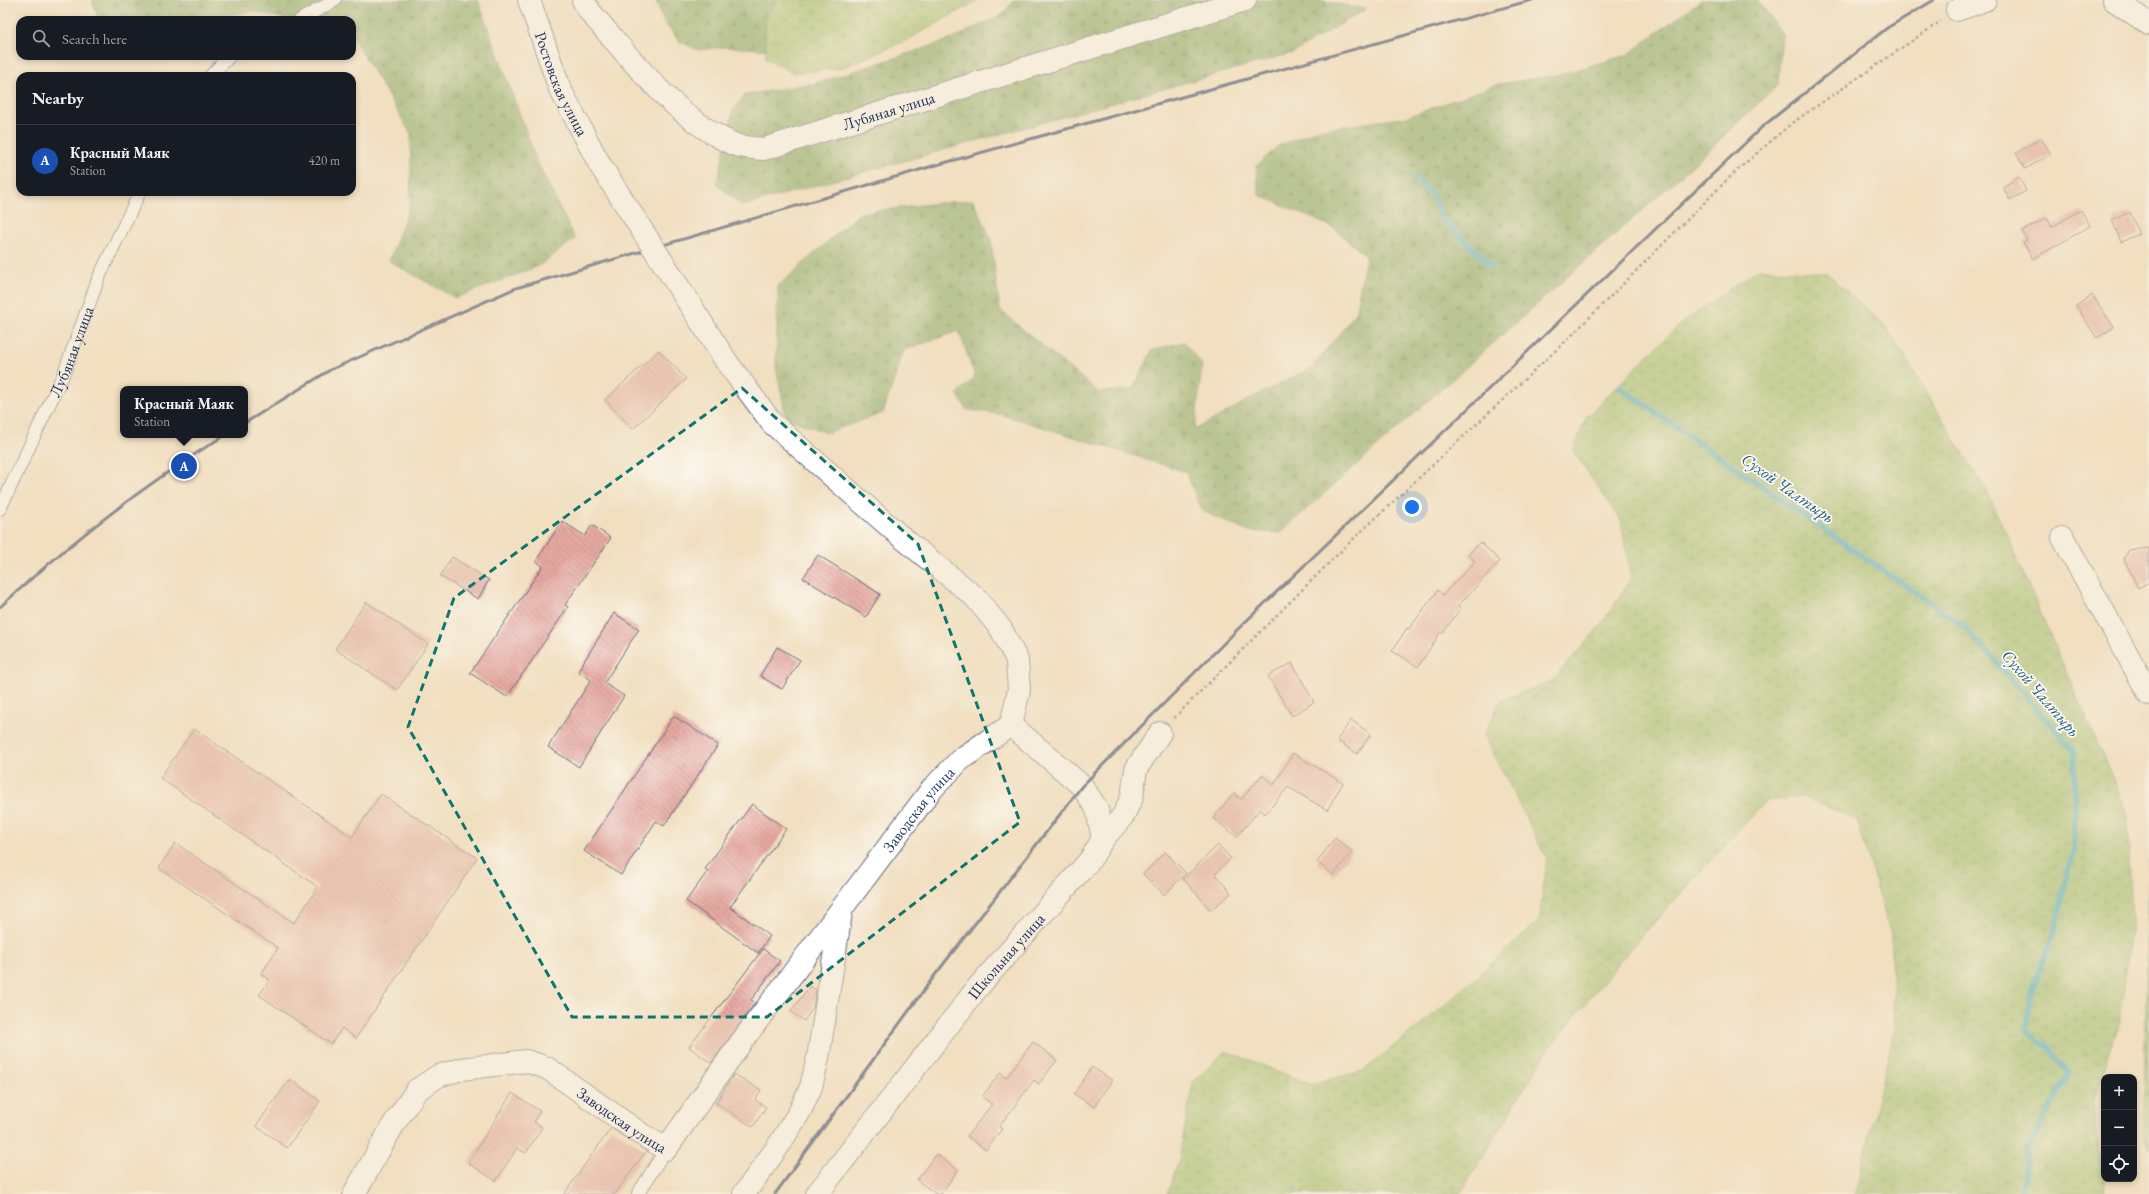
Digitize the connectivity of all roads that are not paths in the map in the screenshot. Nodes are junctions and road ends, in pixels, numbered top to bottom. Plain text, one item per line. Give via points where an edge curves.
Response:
1 (335, 0) edge
2 (529, 0) edge
3 (583, 0) edge
4 (1245, 0) edge
5 (1985, 0) edge
6 (2114, 0) edge
7 (1957, 10) road end
8 (307, 16) edge
9 (2149, 24) edge
10 (226, 60) edge
11 (214, 72) edge
12 (138, 196) edge
13 (0, 509) edge
14 (2063, 538) dead end
15 (2149, 694) edge
16 (1011, 725) junction
17 (1160, 733) road end
18 (1102, 840) junction
19 (841, 910) junction
20 (666, 1149) junction
21 (354, 1194) edge
22 (638, 1194) edge
23 (744, 1194) edge
24 (817, 1194) edge

1 - 8 lane
2 - 16 street, Ростовская улица, bridge via 560,89 600,165 726,361 772,423 899,535 975,597 1001,629 1017,660 1019,690
3 - 4 street, Лубяная улица via 590,12 654,84 694,122 735,145 764,149
5 - 7 street
6 - 9 street
10 - 11 lane
12 - 13 lane, Лубяная улица via 99,277 64,373
14 - 15 street
16 - 18 street via 1082,786 1097,809
16 - 19 street, Заводская улица via 961,759 931,790
17 - 18 street, Школьная улица via 1136,770 1132,797 1123,816
18 - 24 street, Школьная улица via 1090,860 979,986
19 - 20 street, Заводская улица via 742,1041
19 - 23 street, Заводская улица via 818,1058 810,1087 800,1111
20 - 21 street, Заводская улица via 547,1068 526,1062 462,1069 438,1076 417,1090 395,1122
20 - 22 lane

